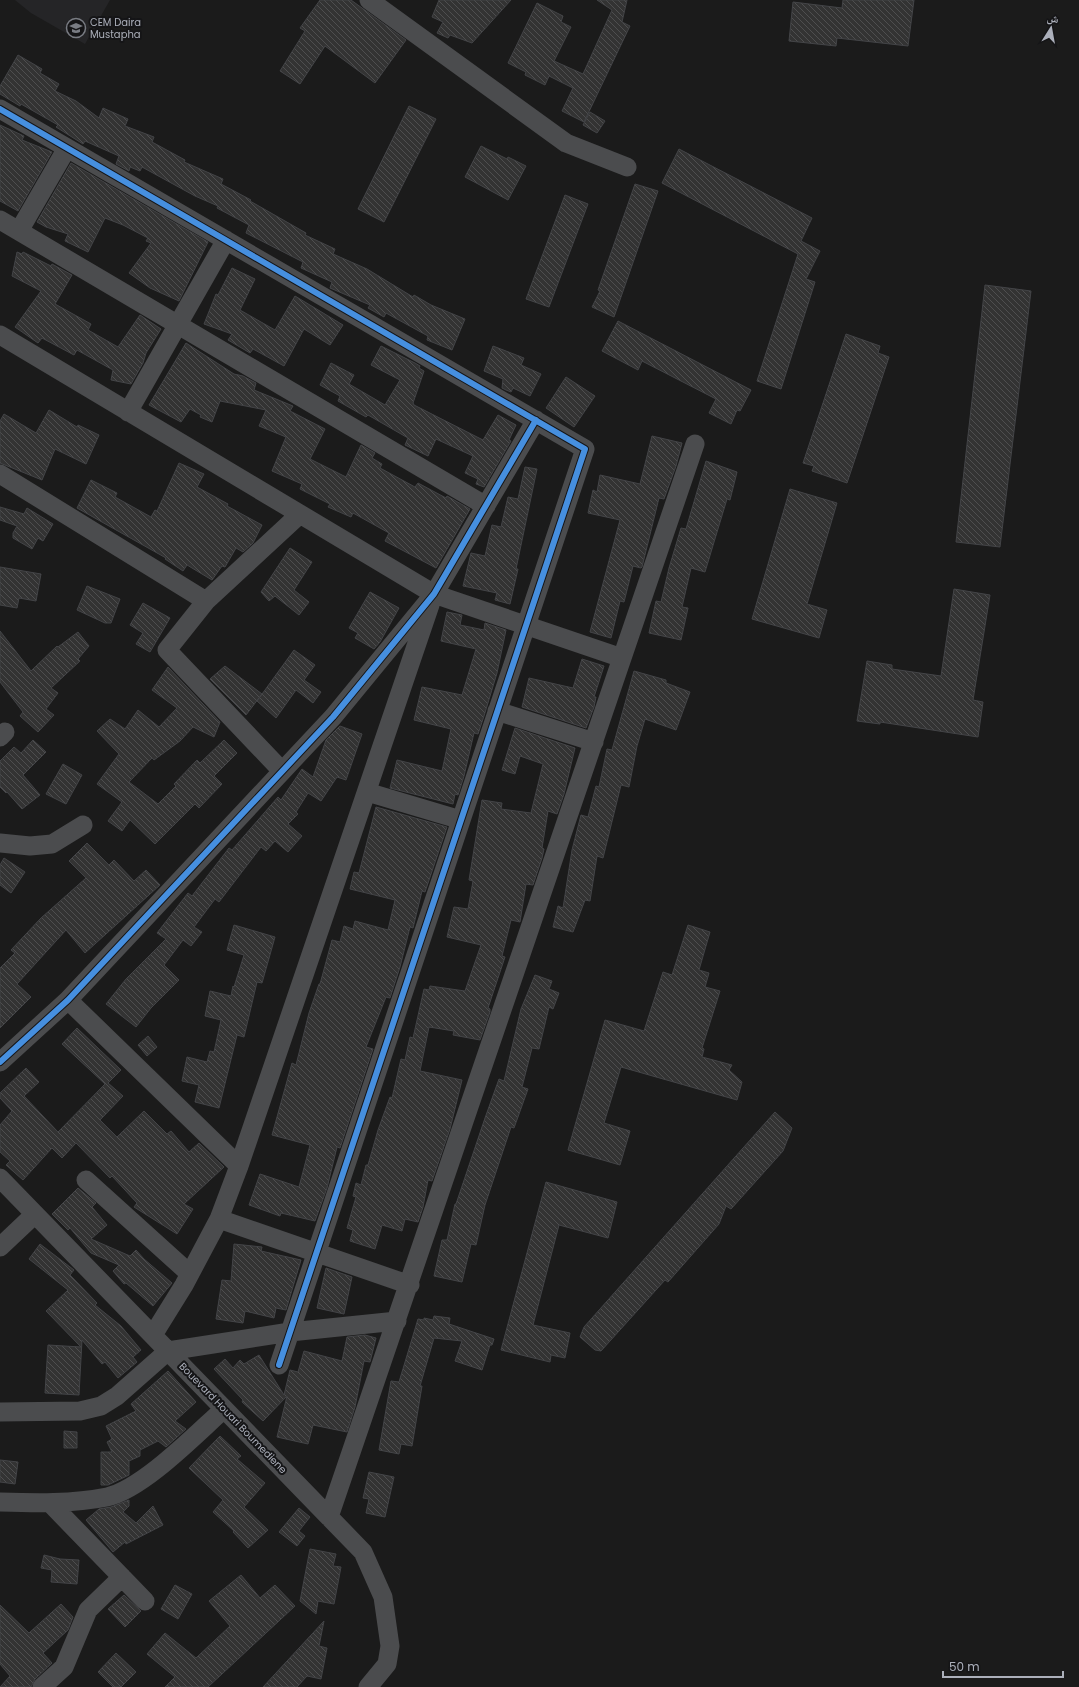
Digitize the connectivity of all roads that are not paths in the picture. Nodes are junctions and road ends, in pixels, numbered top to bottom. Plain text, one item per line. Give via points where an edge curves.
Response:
1 (369, 0) edge
2 (0, 109) edge
3 (67, 148) junction
4 (627, 167) dead end
5 (0, 220) edge
6 (18, 231) junction
7 (226, 240) junction
8 (178, 325) junction
9 (0, 335) edge
10 (128, 412) junction
11 (536, 420) junction
12 (695, 444) dead end
13 (0, 474) edge
14 (486, 506) junction
15 (300, 514) junction
16 (434, 594) junction
17 (206, 601) junction
18 (526, 626) junction
19 (622, 658) junction
20 (497, 712) junction
21 (594, 742) junction
22 (282, 771) junction
23 (367, 792) junction
24 (461, 820) junction
25 (83, 825) dead end
26 (0, 843) edge
27 (68, 1000) junction
28 (0, 1062) edge
29 (238, 1166) junction
30 (0, 1178) edge
31 (86, 1180) dead end
32 (35, 1214) junction
33 (219, 1219) junction
34 (0, 1247) edge
35 (317, 1252) junction
36 (190, 1274) junction
37 (410, 1284) junction
38 (397, 1321) junction
39 (290, 1332) junction
40 (152, 1335) junction
41 (168, 1351) junction
42 (279, 1365) dead end
43 (224, 1409) junction
44 (0, 1412) edge
45 (0, 1502) edge
46 (50, 1503) junction
47 (330, 1518) junction
48 (122, 1577) junction
49 (145, 1601) dead end
50 (42, 1687) edge
51 (368, 1687) edge

1 - 4 street via 566,143
2 - 3 street
3 - 6 street
3 - 7 street
5 - 6 street
6 - 8 street
7 - 8 street
7 - 11 street
8 - 10 street
8 - 14 street
9 - 10 street
10 - 15 street
11 - 14 street
11 - 18 street via 585,449
12 - 19 street
13 - 17 street
14 - 16 street
15 - 16 street
15 - 17 street
16 - 18 street
16 - 22 street via 333,716
16 - 23 street
17 - 22 street via 167,650
18 - 19 street
18 - 20 street
19 - 21 street
20 - 21 street
20 - 24 street
21 - 37 street
22 - 27 street
23 - 24 street
23 - 29 street
24 - 35 street
25 - 26 street via 52,844 30,846
27 - 28 street
27 - 29 street
29 - 33 street
30 - 32 street, Bouevard Houari Boumediene
31 - 36 street
32 - 34 street
32 - 40 street, Bouevard Houari Boumediene
33 - 35 street
33 - 36 street
35 - 37 street
35 - 39 street
36 - 40 street
37 - 38 street
38 - 39 street
38 - 47 street
39 - 41 street
39 - 42 street
40 - 41 street, Bouevard Houari Boumediene
41 - 43 street, Bouevard Houari Boumediene
41 - 44 street via 117,1396 101,1406 80,1411
43 - 46 street via 168,1460 127,1489 108,1497
43 - 47 street, Bouevard Houari Boumediene
45 - 46 street
46 - 48 street
47 - 51 street, Bouevard Houari Boumediene via 363,1552 383,1597 390,1646 387,1664
48 - 49 street
48 - 50 street via 88,1610 64,1668

